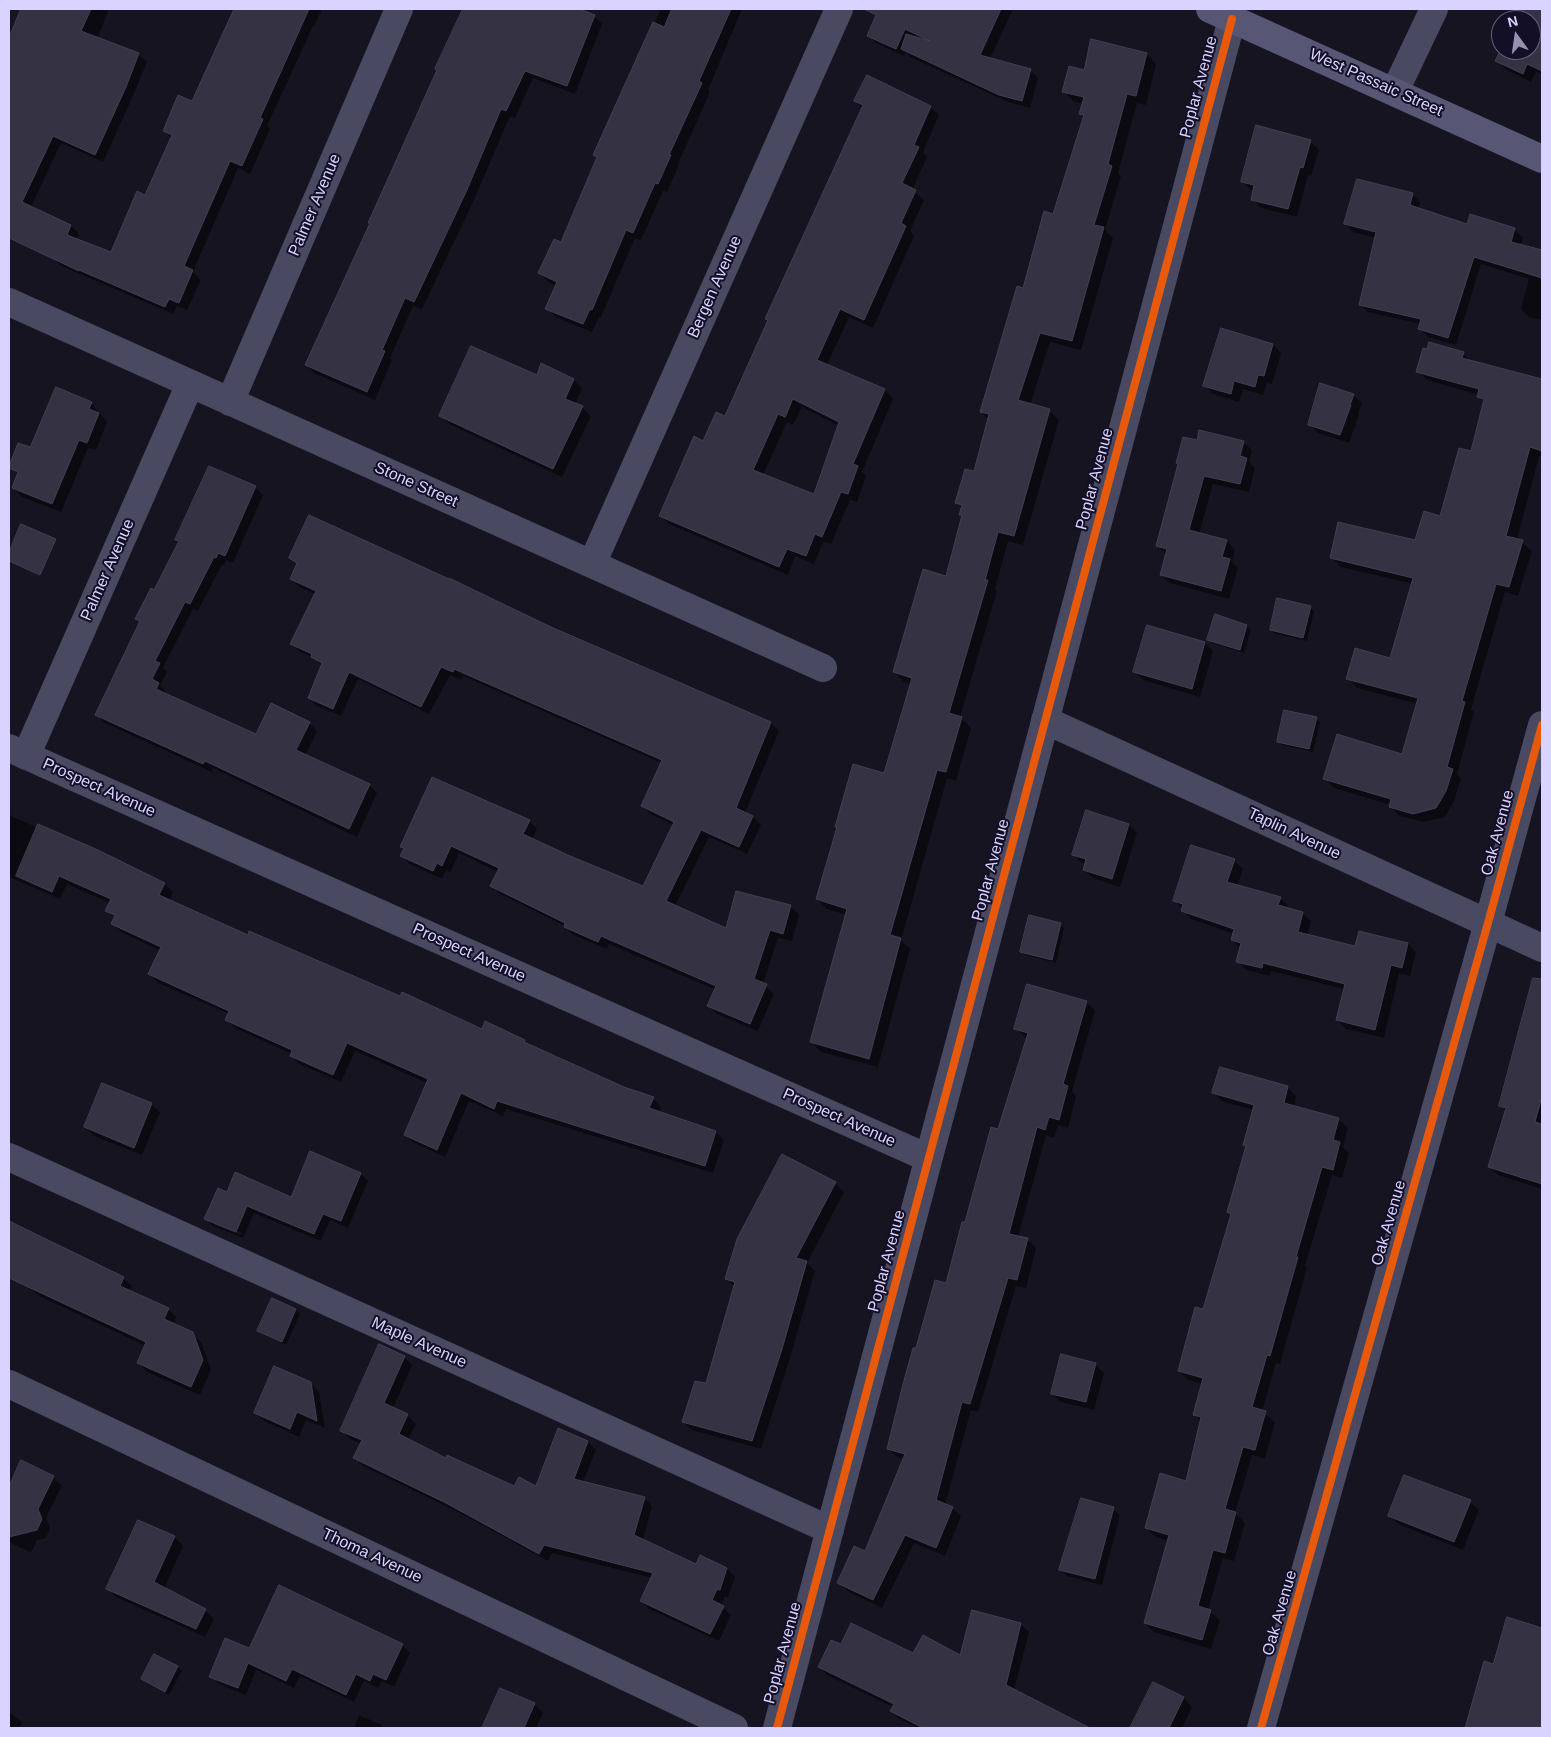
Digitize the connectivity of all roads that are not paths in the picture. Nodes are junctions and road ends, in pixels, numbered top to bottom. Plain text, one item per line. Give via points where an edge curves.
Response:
1 (399, 9) edge
2 (839, 9) edge
3 (1434, 9) edge
4 (1221, 14) edge
5 (1395, 92) junction
6 (1542, 158) edge
7 (9, 302) edge
8 (190, 384) junction
9 (230, 402) junction
10 (592, 564) junction
11 (823, 668) dead end
12 (1045, 720) junction
13 (1542, 725) edge
14 (17, 752) edge
15 (1488, 923) junction
16 (1542, 948) edge
17 (9, 1157) edge
18 (928, 1158) junction
19 (9, 1384) edge
20 (830, 1530) junction
21 (734, 1728) edge
22 (777, 1728) edge
23 (1261, 1728) edge

1 - 9 street, Palmer Avenue
2 - 10 street, Bergen Avenue
3 - 5 street
4 - 5 main road, West Passaic Street
4 - 12 street, Poplar Avenue
5 - 6 main road, West Passaic Street
7 - 8 street, Stone Street
8 - 9 street, Stone Street
8 - 14 street, Palmer Avenue
9 - 10 street, Stone Street
10 - 11 street, Stone Street
12 - 15 street, Taplin Avenue
12 - 18 street, Poplar Avenue
13 - 15 street, Oak Avenue
14 - 18 street, Prospect Avenue
15 - 16 street, Taplin Avenue
15 - 23 street, Oak Avenue
17 - 20 street, Maple Avenue
18 - 20 street, Poplar Avenue
19 - 21 street, Thoma Avenue
20 - 22 street, Poplar Avenue

